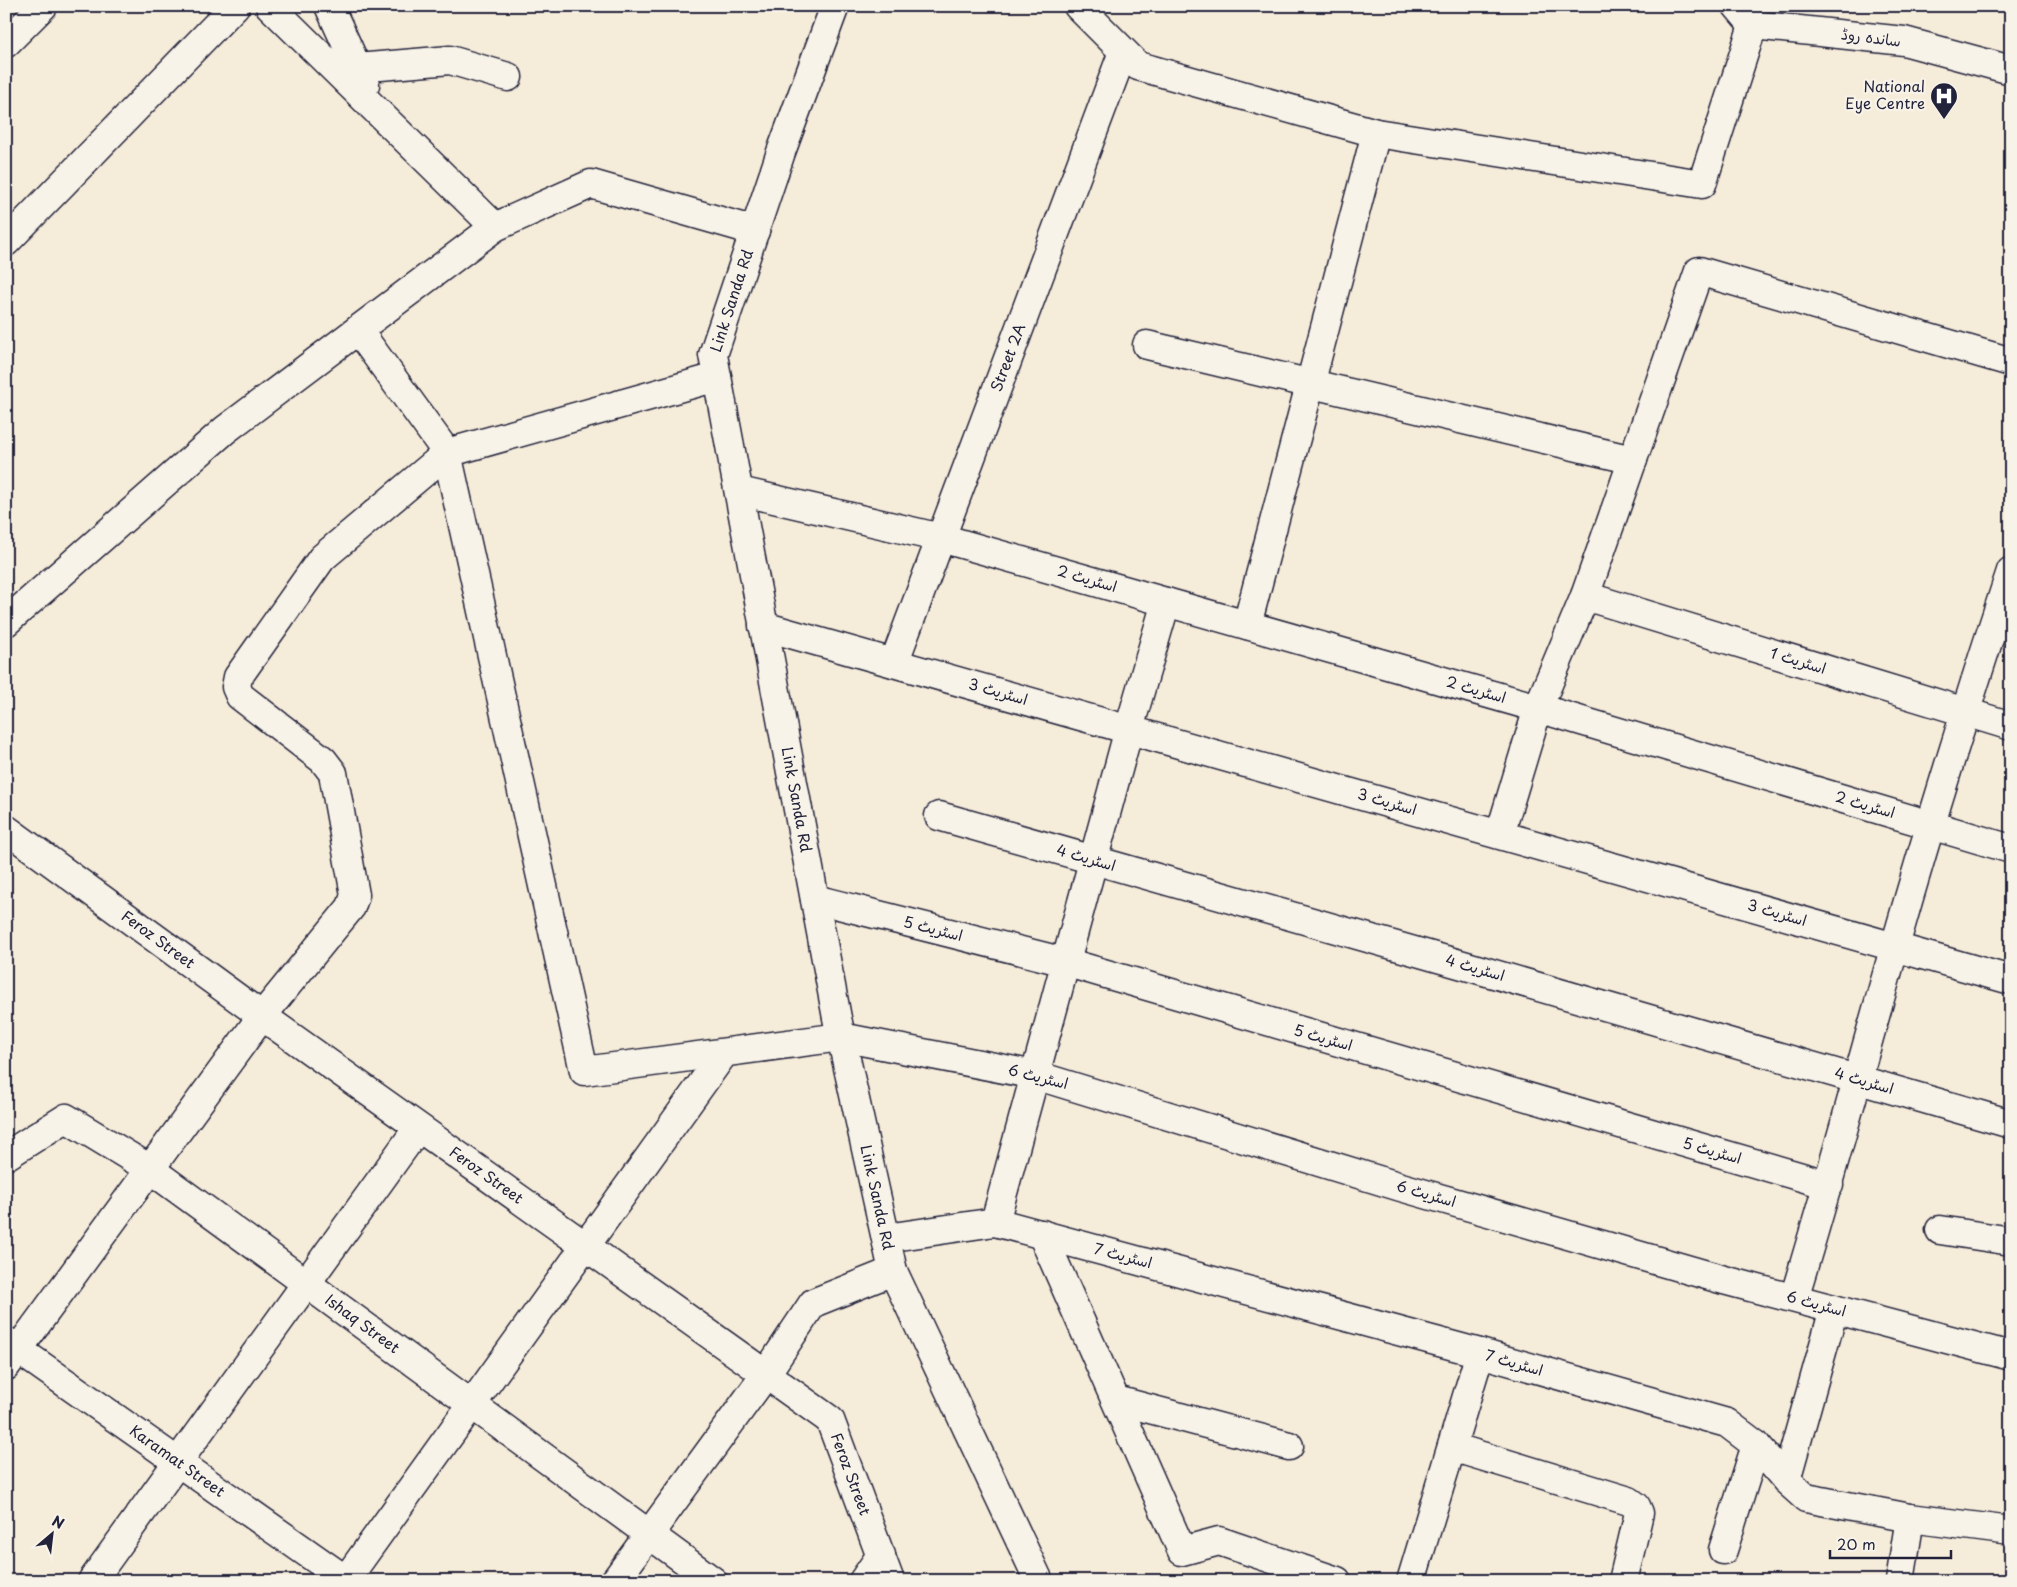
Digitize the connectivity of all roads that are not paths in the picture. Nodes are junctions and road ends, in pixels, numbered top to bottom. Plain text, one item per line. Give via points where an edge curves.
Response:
1 (42, 6) edge
2 (235, 6) edge
3 (270, 6) edge
4 (329, 6) edge
5 (835, 6) edge
6 (1078, 6) edge
7 (1745, 16) edge
8 (6, 43) edge
9 (1123, 52) junction
10 (357, 68) junction
11 (2011, 70) edge
12 (508, 77) dead end
13 (377, 111) junction
14 (1376, 133) junction
15 (495, 227) junction
16 (755, 231) junction
17 (6, 242) edge
18 (359, 329) junction
19 (1147, 345) dead end
20 (2011, 362) edge
21 (717, 376) junction
22 (1311, 384) junction
23 (447, 453) junction
24 (1633, 460) junction
25 (739, 491) junction
26 (941, 538) junction
27 (2011, 571) edge
28 (1585, 596) junction
29 (1166, 602) junction
30 (6, 622) edge
31 (1247, 625) junction
32 (763, 626) junction
33 (894, 663) junction
34 (1538, 708) junction
35 (1964, 711) junction
36 (2011, 726) edge
37 (1129, 729) junction
38 (939, 816) dead end
39 (1932, 825) junction
40 (6, 829) edge
41 (1500, 834) junction
42 (2011, 849) edge
43 (1094, 860) junction
44 (815, 899) junction
45 (1895, 946) junction
46 (1066, 962) junction
47 (2011, 980) edge
48 (262, 1016) junction
49 (841, 1037) junction
50 (724, 1053) junction
51 (1035, 1074) junction
52 (1859, 1079) junction
53 (2011, 1124) edge
54 (418, 1128) junction
55 (6, 1156) edge
56 (150, 1169) junction
57 (1829, 1185) junction
58 (995, 1222) junction
59 (1940, 1230) dead end
60 (1042, 1234) junction
61 (886, 1238) junction
62 (2011, 1241) edge
63 (585, 1246) junction
64 (893, 1270) junction
65 (306, 1283) junction
66 (1794, 1298) junction
67 (1834, 1309) junction
68 (10, 1352) edge
69 (1480, 1353) junction
70 (2011, 1356) edge
71 (766, 1374) junction
72 (1116, 1400) junction
73 (472, 1404) junction
74 (1756, 1445) junction
75 (1289, 1446) dead end
76 (1452, 1447) junction
77 (178, 1461) junction
78 (1786, 1480) junction
79 (1910, 1518) junction
80 (2011, 1531) edge
81 (649, 1534) junction
82 (1723, 1550) dead end
83 (881, 1555) junction
84 (346, 1580) edge
85 (92, 1581) edge
86 (615, 1581) edge
87 (713, 1581) edge
88 (863, 1581) edge
89 (890, 1581) edge
90 (1039, 1581) edge
91 (1337, 1581) edge
92 (1411, 1581) edge
93 (1623, 1581) edge
94 (1900, 1581) edge

1 - 8 street
2 - 17 street
3 - 13 street
4 - 10 street
5 - 16 street, Link Sanda Rd
6 - 9 street
7 - 11 street, ساندہ روڈ via 1904,41
7 - 14 street via 1702,184
9 - 14 street via 1138,66
9 - 26 street, Street 2A
10 - 12 street via 450,60
10 - 13 street
13 - 15 street
14 - 22 street
15 - 16 street via 591,184
15 - 18 street
16 - 21 street, Link Sanda Rd via 713,354
18 - 23 street
18 - 30 street via 225,430
19 - 22 street
20 - 24 street via 1700,271
21 - 23 street
21 - 25 street, Link Sanda Rd
22 - 24 street
22 - 31 street
23 - 48 street via 322,558 238,677 236,687 240,696 322,760 333,773 355,895 351,906
23 - 50 street, اسٹریٹ 6 via 584,1071
24 - 28 street
25 - 26 street, اسٹریٹ 2
25 - 32 street, Link Sanda Rd
26 - 29 street, اسٹریٹ 2
26 - 33 street, Street 2A
27 - 35 street
28 - 34 street
28 - 35 street, اسٹریٹ 1
29 - 31 street, اسٹریٹ 2
29 - 37 street
31 - 34 street, اسٹریٹ 2
32 - 33 street, اسٹریٹ 3
32 - 44 street, Link Sanda Rd
33 - 37 street, اسٹریٹ 3
34 - 39 street, اسٹریٹ 2
34 - 41 street
35 - 36 street, اسٹریٹ 1
35 - 39 street
37 - 41 street, اسٹریٹ 3
37 - 43 street
38 - 43 street, اسٹریٹ 4
39 - 42 street, اسٹریٹ 2
39 - 45 street
40 - 48 street, Feroz Street
41 - 45 street, اسٹریٹ 3
43 - 46 street
43 - 52 street, اسٹریٹ 4
44 - 46 street, اسٹریٹ 5
44 - 49 street, Link Sanda Rd
45 - 47 street, اسٹریٹ 3
45 - 52 street
46 - 51 street
46 - 57 street, اسٹریٹ 5
48 - 54 street, Feroz Street
48 - 56 street
49 - 50 street, اسٹریٹ 6
49 - 51 street, اسٹریٹ 6
49 - 61 street, Link Sanda Rd
50 - 63 street
51 - 58 street
51 - 66 street, اسٹریٹ 6 via 1393,1185
52 - 53 street, اسٹریٹ 4
52 - 57 street
54 - 63 street, Feroz Street
54 - 65 street
55 - 56 street, Ishaq Street via 66,1118
56 - 65 street, Ishaq Street
56 - 68 street
57 - 66 street
58 - 60 street, اسٹریٹ 7
58 - 61 street
59 - 62 street
60 - 69 street, اسٹریٹ 7
60 - 72 street
61 - 64 street, Link Sanda Rd
63 - 71 street, Feroz Street
63 - 73 street
64 - 71 street via 813,1302
64 - 90 street, Link Sanda Rd
65 - 73 street, Ishaq Street
65 - 77 street
66 - 67 street, اسٹریٹ 6
67 - 70 street, اسٹریٹ 6
67 - 78 street
68 - 77 street, Karamat Street
69 - 74 street, اسٹریٹ 7 via 1726,1423
69 - 76 street
71 - 81 street
71 - 83 street, Feroz Street via 830,1420
72 - 75 street
72 - 91 street via 1182,1551 1219,1541
73 - 81 street, Ishaq Street
73 - 84 street
74 - 78 street, اسٹریٹ 7
74 - 82 street
76 - 92 street
76 - 93 street via 1630,1501 1639,1513
77 - 84 street, Karamat Street
77 - 85 street
78 - 79 street, اسٹریٹ 7 via 1806,1498
79 - 80 street, اسٹریٹ 7
79 - 94 street
81 - 86 street
81 - 87 street, Ishaq Street
83 - 88 street
83 - 89 street, Feroz Street

